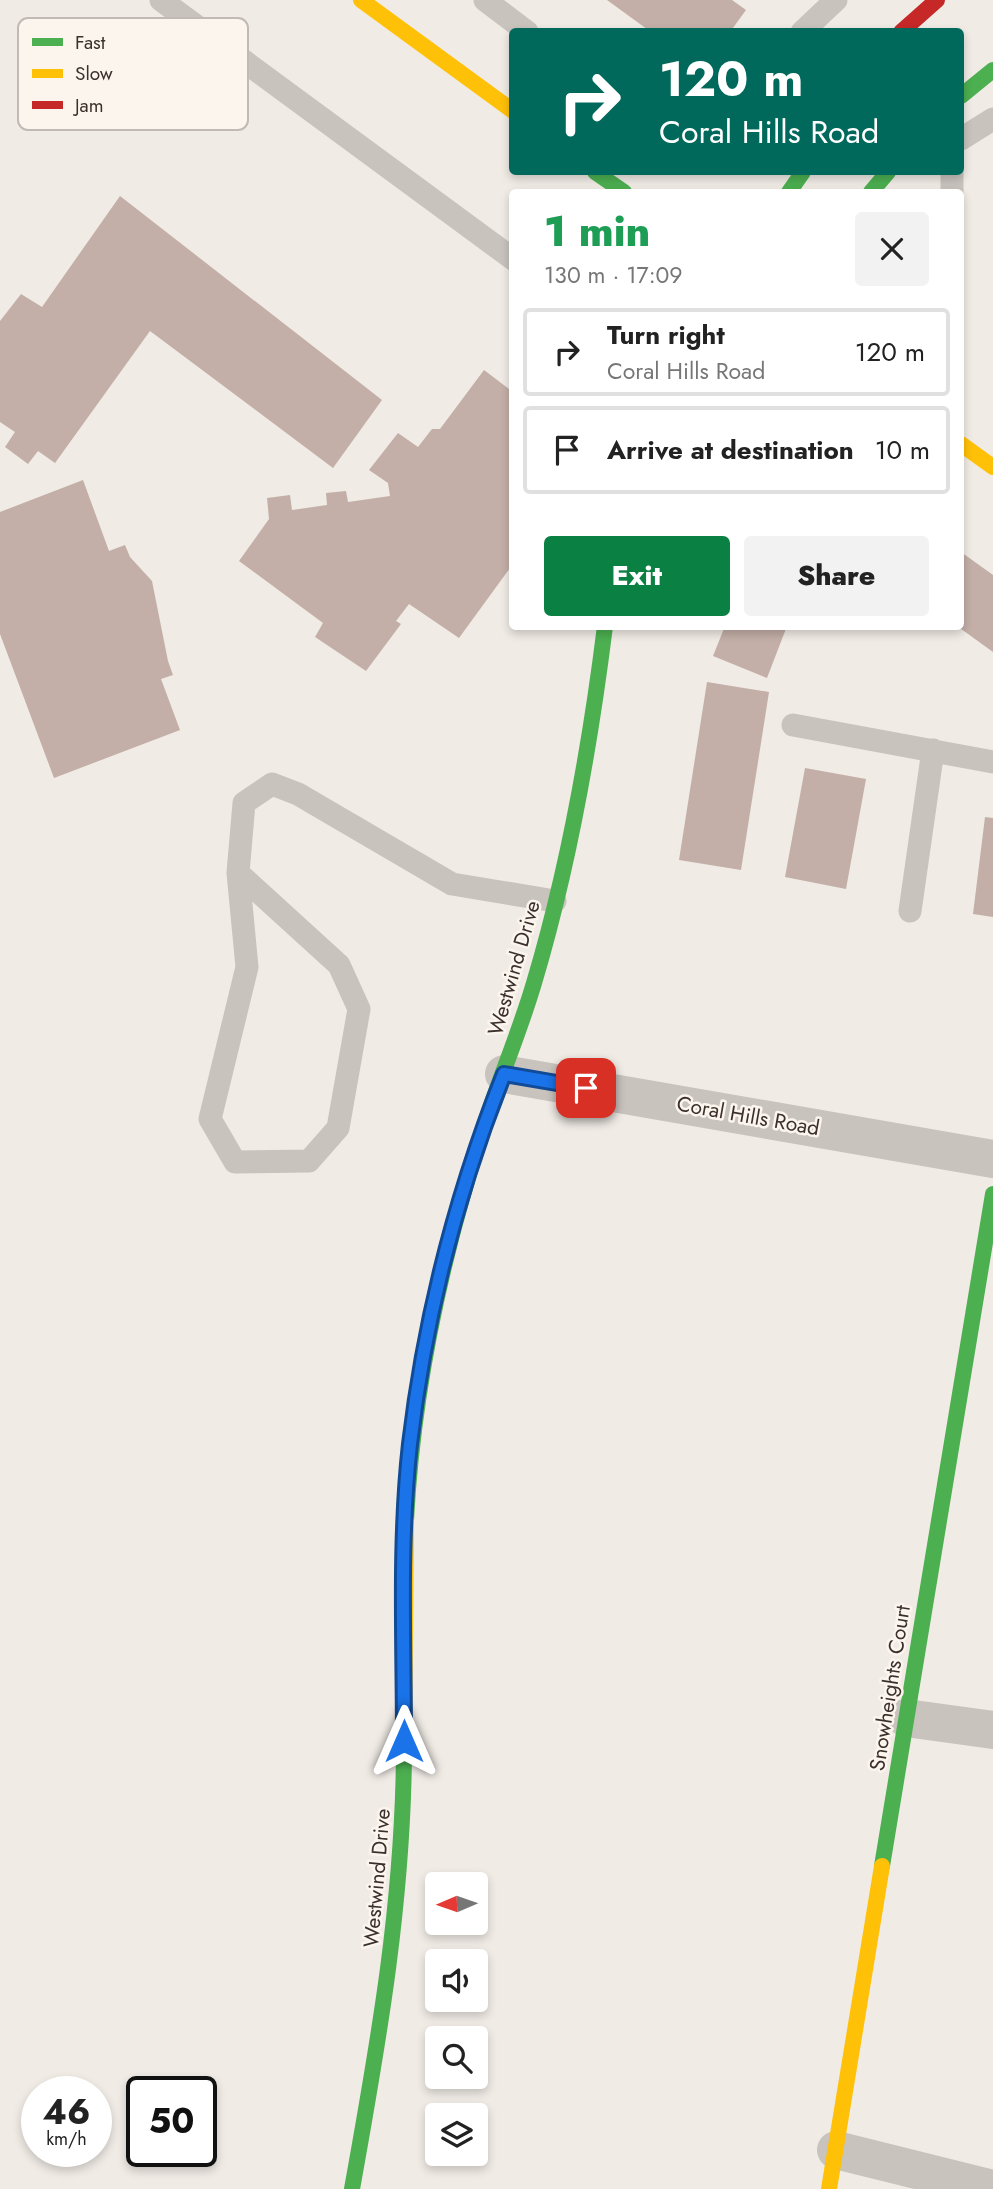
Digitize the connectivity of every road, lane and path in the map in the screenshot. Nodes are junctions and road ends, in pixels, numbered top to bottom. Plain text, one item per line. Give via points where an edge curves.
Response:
1 (160, 0) edge
2 (361, 0) edge
3 (485, 0) edge
4 (836, 0) edge
5 (937, 0) edge
6 (185, 18) edge
7 (522, 28) edge
8 (806, 28) edge
9 (906, 28) edge
10 (248, 65) edge
11 (993, 70) edge
12 (964, 94) edge
13 (509, 108) edge
14 (993, 119) edge
15 (964, 137) edge
16 (599, 175) edge
17 (885, 175) edge
18 (620, 189) edge
19 (874, 189) edge
20 (509, 256) edge
21 (964, 446) edge
22 (993, 467) edge
23 (605, 630) edge
24 (793, 725) dead end
25 (933, 750) junction
26 (993, 762) edge
27 (238, 873) junction
28 (555, 901) junction
29 (910, 911) dead end
30 (504, 1074) junction
31 (993, 1159) edge
32 (993, 1194) edge
33 (906, 1718) junction
34 (993, 1730) edge
35 (836, 2150) junction
36 (352, 2189) edge
37 (830, 2189) edge
38 (993, 2189) edge

1 - 6 lane
2 - 13 main road
3 - 7 lane
4 - 8 lane
5 - 9 main road
10 - 20 lane
11 - 12 main road
14 - 15 lane
16 - 18 main road
17 - 19 main road
21 - 22 main road
23 - 28 main road, Westwind Drive via 570,847
24 - 25 lane
25 - 26 lane
25 - 29 lane
27 - 27 lane via 247,967 210,1119 235,1162 309,1161 338,1128 359,1009 339,965
27 - 28 lane via 244,803 272,784 298,794 452,884
28 - 30 main road, Westwind Drive
30 - 31 street, Coral Hills Road
30 - 36 main road, Westwind Drive via 453,1227 429,1325 410,1445 404,1546 400,1851 387,1998
32 - 33 main road, Snowheights Court
33 - 34 street
33 - 35 main road, Snowheights Court
35 - 37 main road, Snowheights Court
35 - 38 street

